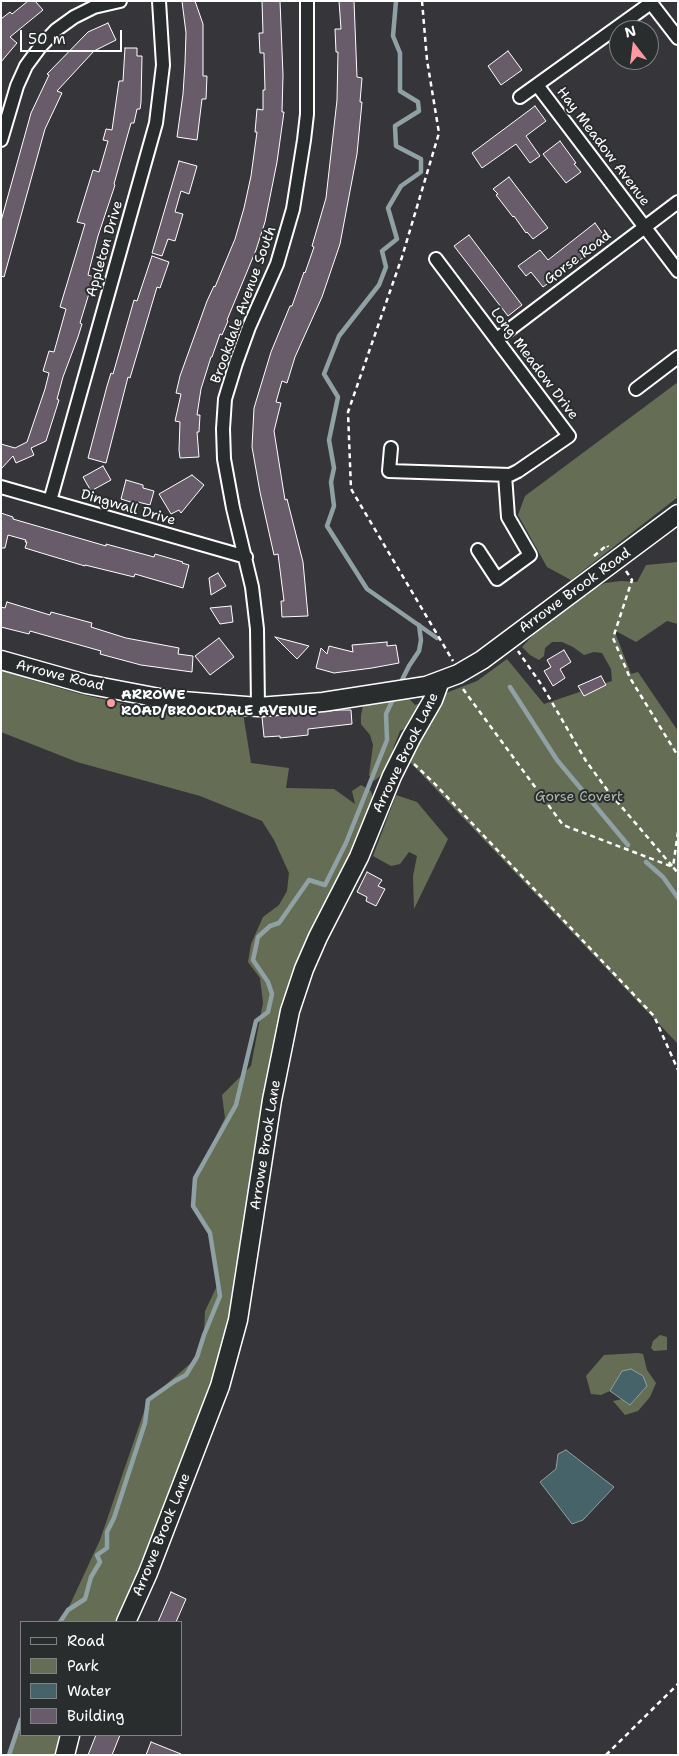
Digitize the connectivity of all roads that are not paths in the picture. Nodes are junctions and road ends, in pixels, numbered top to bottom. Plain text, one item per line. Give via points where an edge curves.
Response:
1 (120, 1) edge
2 (159, 1) edge
3 (307, 1) edge
4 (678, 38) edge
5 (537, 85) junction
6 (520, 97) dead end
7 (1, 140) edge
8 (678, 202) edge
9 (644, 227) junction
10 (436, 259) dead end
11 (678, 271) edge
12 (497, 338) junction
13 (678, 357) edge
14 (636, 389) dead end
15 (390, 448) dead end
16 (505, 475) junction
17 (1, 487) edge
18 (50, 501) junction
19 (678, 514) edge
20 (478, 550) dead end
21 (246, 557) junction
22 (1, 660) edge
23 (472, 666) joint
24 (449, 673) junction
25 (258, 707) junction
26 (126, 1621) edge
27 (70, 1736) edge
28 (64, 1755) edge

1 - 7 street via 94,7 74,17 40,47 16,86
2 - 18 street, Appleton Drive via 163,65 156,123
3 - 21 street, Brookdale Avenue South via 307,114 293,209 277,264 249,327 225,400 224,459
4 - 5 street via 651,3
5 - 6 street
5 - 9 street, Hay Meadow Avenue
8 - 9 street, Gorse Road
9 - 11 street, Hay Meadow Avenue
9 - 12 street, Gorse Road
10 - 12 street, Long Meadow Drive
12 - 16 street, Long Meadow Drive via 569,436 518,471
13 - 14 street
15 - 16 street, Long Meadow Drive via 389,471
16 - 20 street via 508,517 530,555 497,579
17 - 18 street, Dingwall Drive
18 - 21 street, Dingwall Drive
19 - 23 street, Arrowe Brook Road
21 - 25 street, Brookdale Avenue South via 257,629
22 - 25 street, Arrowe Road via 86,684 170,700
23 - 24 street, Arrowe Road
24 - 25 street, Arrowe Road via 426,686 408,690
24 - 26 street, Arrowe Brook Lane via 392,776 359,857 304,969 290,1011 274,1091 238,1320 220,1386
27 - 28 street

